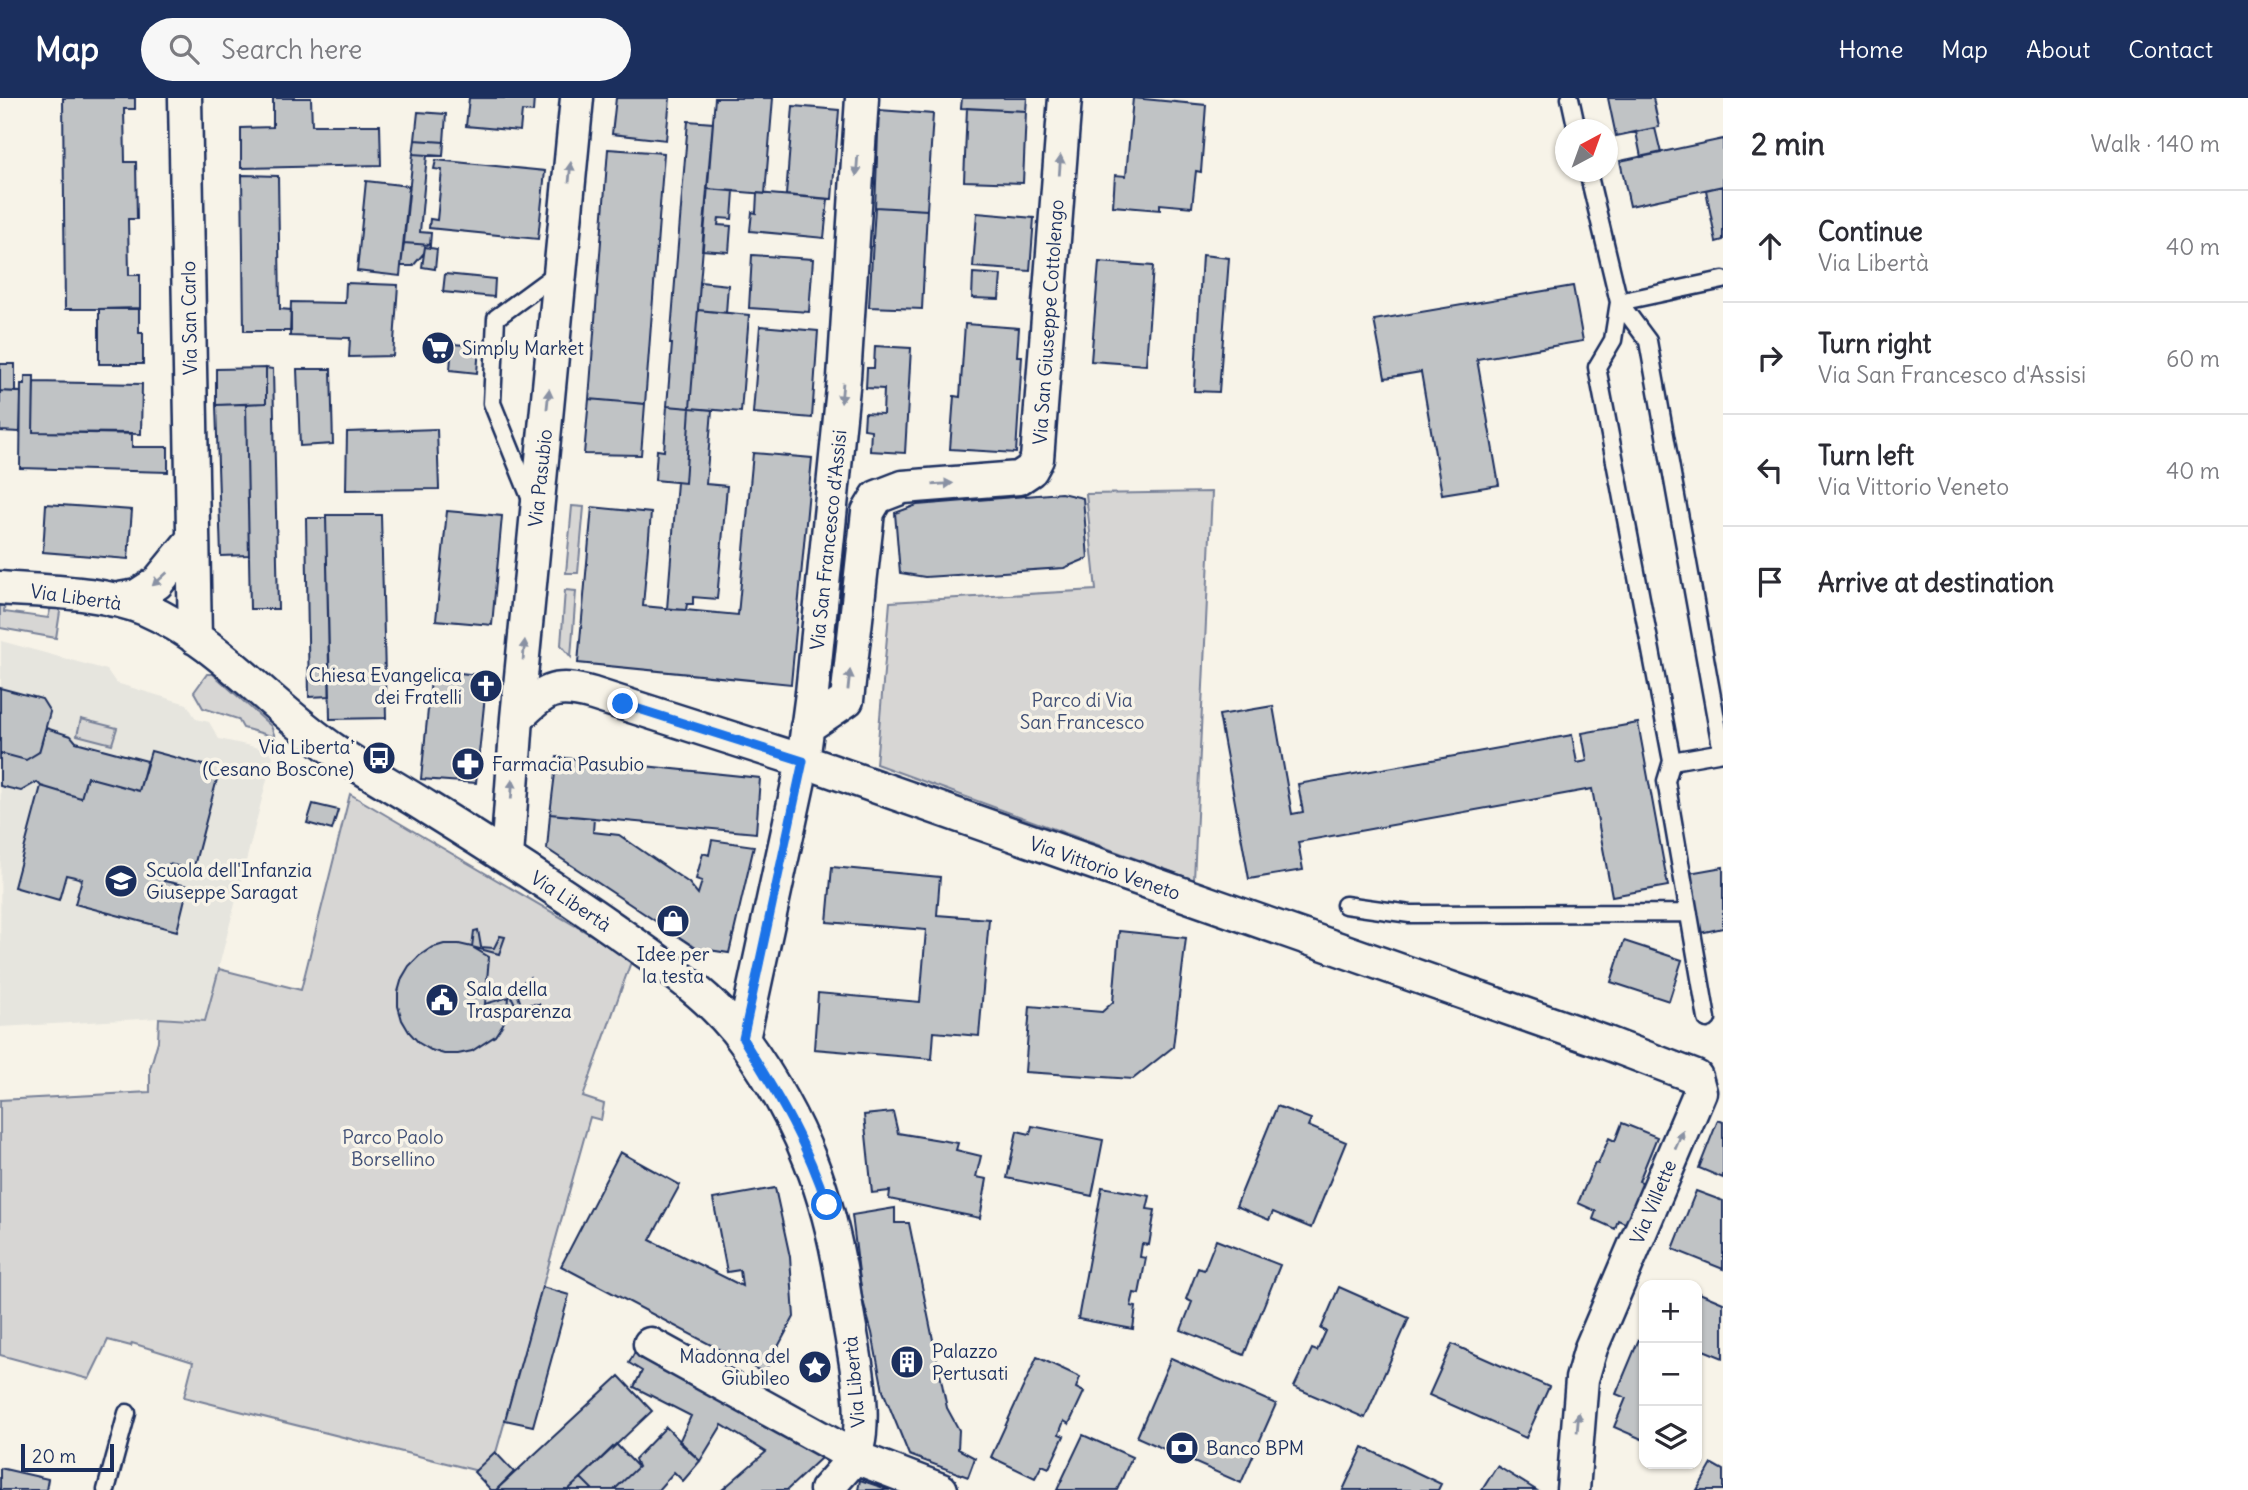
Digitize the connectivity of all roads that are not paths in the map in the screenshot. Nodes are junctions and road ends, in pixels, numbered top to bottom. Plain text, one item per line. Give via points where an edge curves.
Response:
1 (185, 98) edge
2 (577, 98) edge
3 (862, 98) edge
4 (1066, 98) edge
5 (1570, 98) edge
6 (1575, 119) edge
7 (1590, 182) edge
8 (561, 270) junction
9 (1723, 280) edge
10 (1619, 302) junction
11 (855, 507) junction
12 (537, 514) junction
13 (193, 539) junction
14 (0, 588) edge
15 (113, 600) junction
16 (195, 638) junction
17 (517, 718) junction
18 (1723, 752) edge
19 (803, 761) junction
20 (1672, 761) junction
21 (507, 858) junction
22 (1345, 905) dead end
23 (1689, 913) junction
24 (1707, 1019) dead end
25 (743, 1039) junction
26 (1696, 1077) joint
27 (650, 1344) dead end
28 (127, 1413) dead end
29 (855, 1457) junction
30 (106, 1490) edge
31 (826, 1490) edge
32 (941, 1490) edge
33 (1573, 1490) edge

1 - 13 street, Via San Carlo
8 -> 2 street, Via Pasubio
3 -> 11 street, Via San Francesco d'Assisi via 844,378
11 -> 4 street, Via San Giuseppe Cottolengo via 903,487 1019,478 1037,459
5 - 6 lane
7 - 10 lane
12 -> 8 street, Via Pasubio
8 - 12 lane via 496,318 492,403
9 - 10 lane
10 - 18 lane via 1648,341
10 - 20 lane via 1613,340 1597,367
11 - 19 street, Via San Francesco d'Assisi
17 -> 12 street, Via Pasubio
13 -> 15 street via 157,583 137,596
13 - 16 street, Via San Carlo
14 - 15 street, Via Libertà
15 - 16 street, Via Libertà via 143,608
16 - 21 street, Via Libertà via 335,751
17 - 19 street, Via Vittorio Veneto via 537,698 555,689 571,688
21 -> 17 street, Via Pasubio
18 - 20 lane
19 - 25 street
19 - 26 street, Via Vittorio Veneto
20 - 23 lane via 1666,781
21 - 25 street, Via Libertà via 682,978
22 - 23 lane via 1410,914
23 - 24 lane
25 - 29 street, Via Libertà via 804,1142 827,1205 860,1399
33 -> 26 street, Via Villette via 1583,1379 1591,1348 1700,1091
27 - 29 street
28 - 30 lane
29 - 31 street
29 - 32 street

